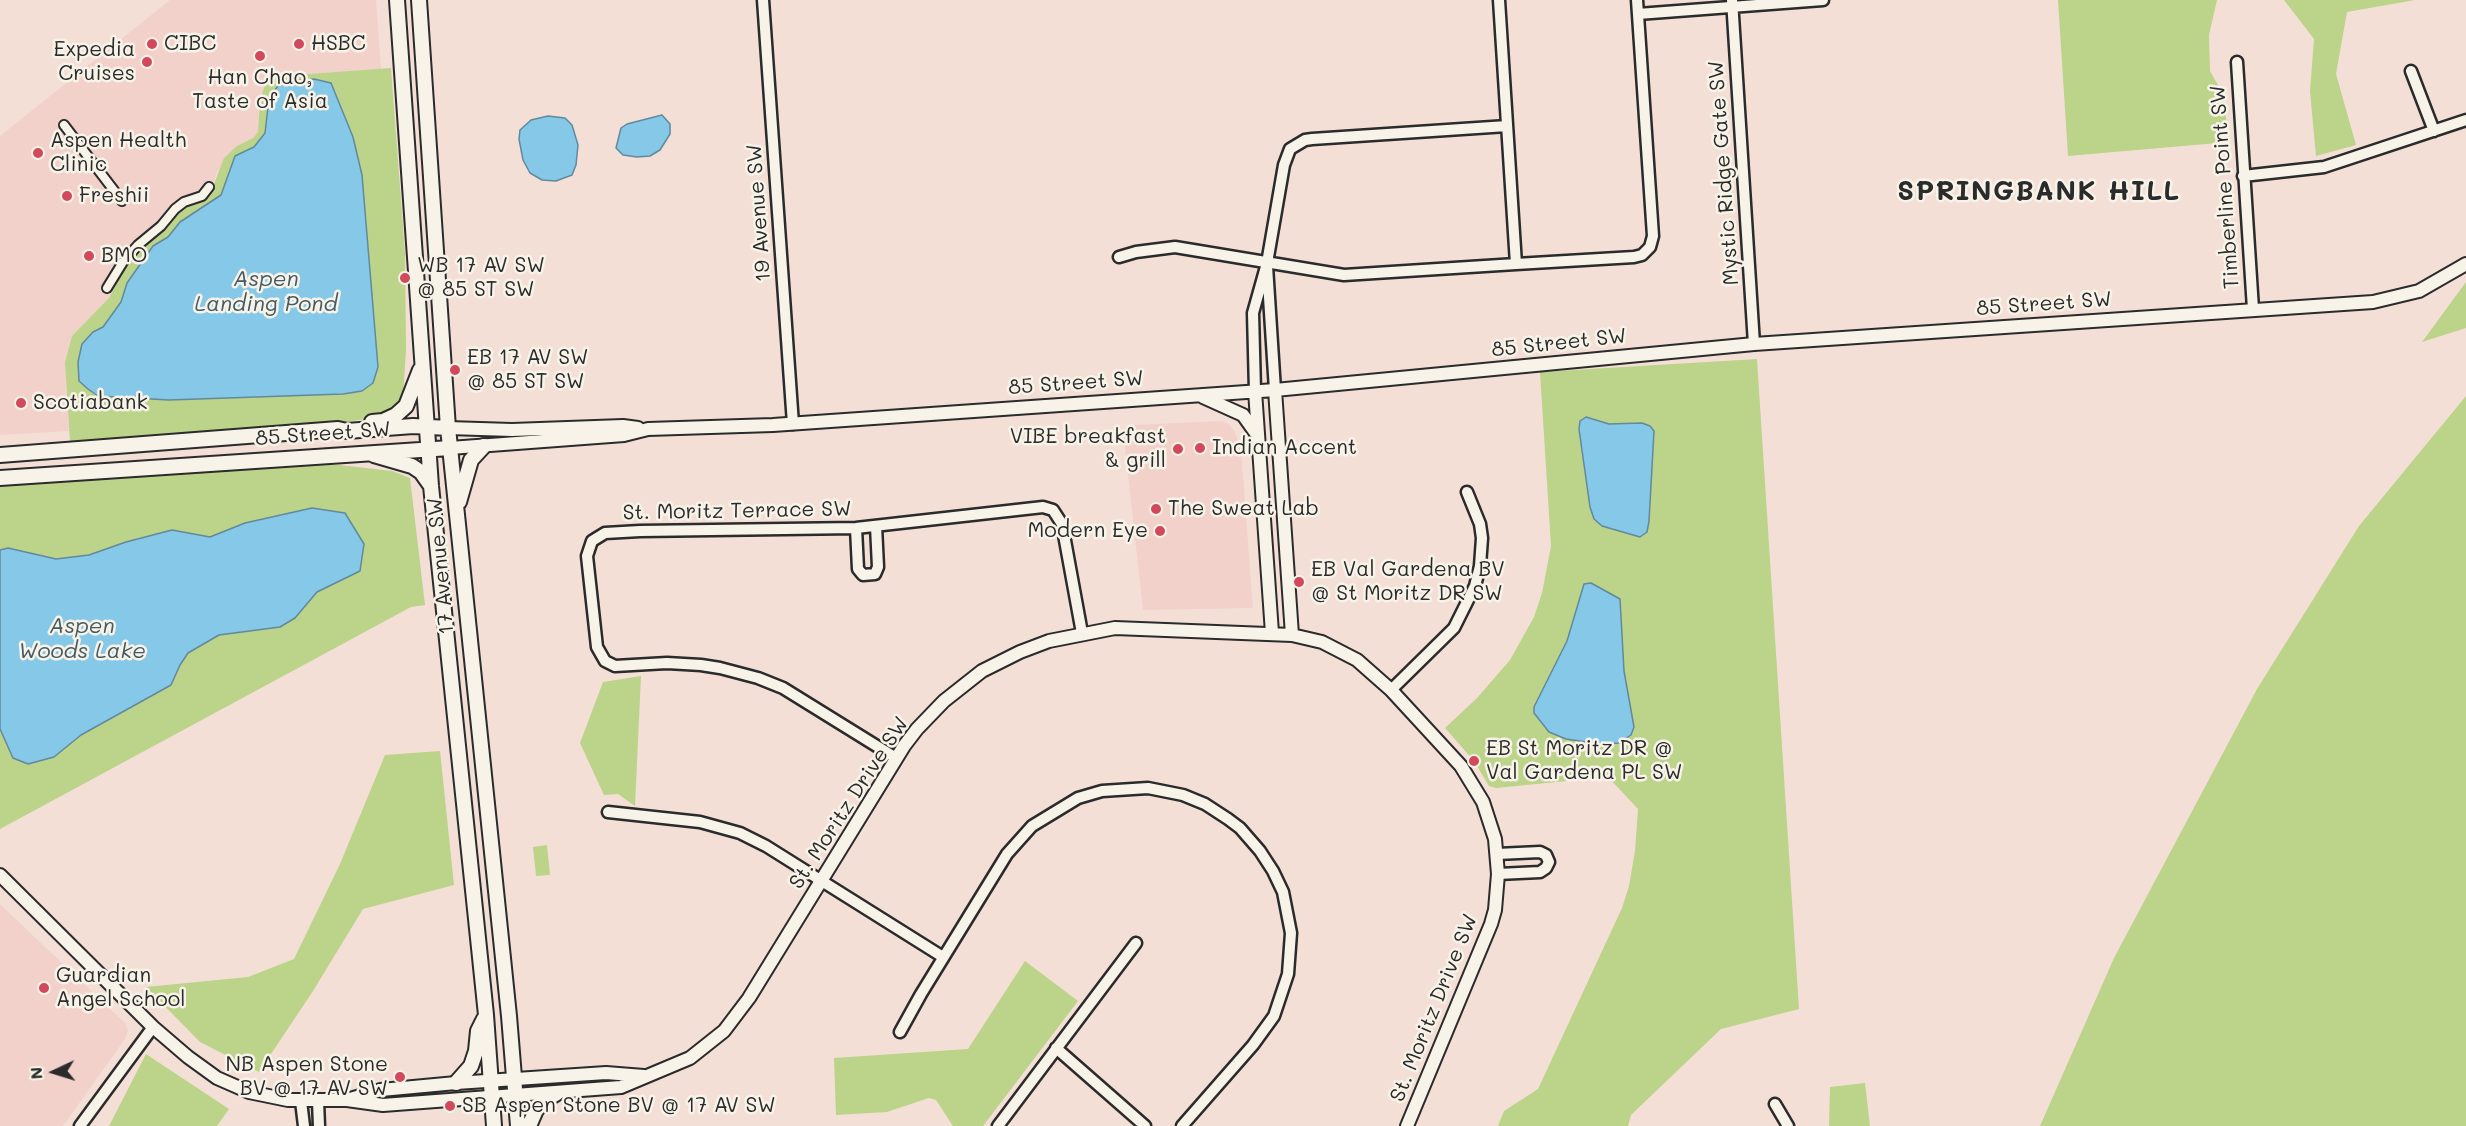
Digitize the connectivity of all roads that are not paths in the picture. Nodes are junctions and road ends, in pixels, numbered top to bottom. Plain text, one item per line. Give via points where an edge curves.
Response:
1 (397, 0) edge
2 (419, 0) edge
3 (763, 0) edge
4 (1499, 0) edge
5 (1637, 0) edge
6 (1823, 0) edge
7 (1732, 3) edge
8 (1638, 14) junction
9 (422, 49) junction
10 (400, 51) junction
11 (2237, 62) dead end
12 (2411, 71) dead end
13 (2466, 120) edge
14 (64, 125) dead end
15 (1507, 126) junction
16 (2434, 131) junction
17 (2243, 176) junction
18 (209, 187) dead end
19 (122, 201) dead end
20 (433, 212) junction
21 (412, 214) junction
22 (1119, 257) dead end
23 (1267, 263) junction
24 (1516, 264) junction
25 (2466, 264) edge
26 (107, 288) dead end
27 (2253, 309) junction
28 (1754, 344) junction
29 (422, 363) junction
30 (1275, 390) junction
31 (1255, 392) junction
32 (1199, 395) junction
33 (793, 424) junction
34 (426, 427) junction
35 (448, 428) junction
36 (338, 429) junction
37 (648, 429) junction
38 (1258, 437) junction
39 (484, 447) junction
40 (428, 448) junction
41 (450, 448) junction
42 (369, 453) junction
43 (0, 455) edge
44 (0, 478) edge
45 (431, 486) junction
46 (1467, 492) dead end
47 (456, 510) junction
48 (876, 526) junction
49 (856, 528) junction
50 (1082, 633) junction
51 (1272, 633) junction
52 (1292, 635) junction
53 (1391, 690) junction
54 (896, 758) junction
55 (608, 812) dead end
56 (1497, 854) junction
57 (1498, 874) junction
58 (0, 875) edge
59 (821, 880) junction
60 (1136, 943) dead end
61 (943, 957) junction
62 (486, 1015) junction
63 (153, 1027) junction
64 (900, 1032) dead end
65 (1056, 1048) junction
66 (644, 1076) junction
67 (514, 1080) junction
68 (491, 1081) junction
69 (456, 1083) junction
70 (557, 1093) junction
71 (515, 1097) junction
72 (492, 1098) junction
73 (347, 1100) junction
74 (301, 1101) junction
75 (318, 1101) junction
76 (1775, 1104) dead end
77 (80, 1126) edge
78 (304, 1126) edge
79 (319, 1126) edge
80 (494, 1126) edge
81 (518, 1126) edge
82 (530, 1126) edge
83 (998, 1126) edge
84 (1145, 1126) edge
85 (1182, 1126) edge
86 (1407, 1126) edge
87 (1788, 1126) edge

1 - 10 main road, 17 Avenue SW
2 - 9 main road, 17 Avenue SW
3 - 33 street, 19 Avenue SW
4 - 15 street
5 - 8 street
6 - 7 street
7 - 8 street
7 - 28 street, Mystic Ridge Gate SW
8 - 24 street via 1653,236 1650,247 1634,257
9 - 10 main road
9 - 20 main road, 17 Avenue SW
10 - 21 main road, 17 Avenue SW
11 - 17 street, Timberline Point SW
12 - 16 street
13 - 16 street
14 - 19 street
15 - 23 street via 1312,138 1296,144 1286,158
15 - 24 street
16 - 17 street via 2324,167
17 - 27 street, Timberline Point SW
18 - 26 street via 202,196 175,209 138,245
20 - 21 main road
20 - 35 main road, 17 Avenue SW
21 - 29 main road, 17 Avenue SW
22 - 23 street via 1174,247
23 - 24 street via 1344,274
23 - 30 street
23 - 31 street via 1253,313
25 - 27 street, 85 Street SW via 2419,291 2394,298
27 - 28 street, 85 Street SW
28 - 30 street, 85 Street SW
29 - 34 main road, 17 Avenue SW
29 - 36 main road via 412,396 396,415
30 - 31 street, 85 Street SW
30 - 52 street
31 - 32 street, 85 Street SW
31 - 38 street
32 - 33 street, 85 Street SW
32 - 38 street via 1243,416
33 - 37 street, 85 Street SW
34 - 35 main road, 85 Street SW
34 - 36 main road, 85 Street SW
34 - 40 main road, 17 Avenue SW
35 - 37 street, 85 Street SW
35 - 41 main road, 17 Avenue SW
36 - 43 main road, 85 Street SW
37 - 39 street, 85 Street SW via 624,435
38 - 51 street
39 - 41 street, 85 Street SW
39 - 47 main road via 471,460
40 - 41 main road, 85 Street SW
40 - 42 main road, 85 Street SW
40 - 45 main road, 17 Avenue SW
41 - 47 main road, 17 Avenue SW
42 - 44 main road, 85 Street SW
42 - 45 main road via 412,466
45 - 62 main road, 17 Avenue SW
46 - 53 street via 1482,538 1475,586 1454,628
47 - 67 main road, 17 Avenue SW
48 - 49 street, St. Moritz Terrace SW
48 - 49 street via 875,574 863,575 858,569
48 - 50 street, St. Moritz Terrace SW via 1039,506 1049,508 1062,524
49 - 54 street, St. Moritz Terrace SW via 640,531 598,536 590,544 587,556 597,647 604,662 615,666 686,664 758,678 783,688
50 - 51 street, St. Moritz Drive SW via 1115,628
50 - 54 street, St. Moritz Drive SW via 1020,652 982,671 917,729
51 - 52 street, St. Moritz Drive SW
52 - 53 street, St. Moritz Drive SW via 1322,642 1357,660
53 - 56 street, St. Moritz Drive SW via 1474,785 1491,822
54 - 59 street, St. Moritz Drive SW
55 - 59 street via 700,822 730,830 766,846
56 - 57 street, St. Moritz Drive SW
56 - 57 street via 1540,852 1549,862 1540,872
57 - 86 street, St. Moritz Drive SW via 1495,910 1487,937
58 - 63 street
59 - 61 street
59 - 66 street, St. Moritz Drive SW via 724,1031 690,1058
60 - 65 street
61 - 64 street
61 - 85 street via 1021,838 1043,818 1078,798 1121,788 1148,788 1183,795 1228,819 1260,851 1283,892 1291,933 1288,974 1266,1029
62 - 68 main road, 17 Avenue SW
62 - 69 main road via 478,1031 471,1066
63 - 74 street via 225,1082 262,1096
63 - 77 street
65 - 83 street
65 - 84 street
66 - 67 street, St. Moritz Drive SW via 606,1073
66 - 70 street, St. Moritz Drive SW via 621,1087
67 - 68 street, St. Moritz Drive SW
67 - 71 main road, 17 Avenue SW
68 - 69 street, St. Moritz Drive SW
68 - 72 main road, 17 Avenue SW
69 - 73 street, St. Moritz Drive SW via 381,1090
70 - 71 street, St. Moritz Drive SW
70 - 82 main road via 536,1110
71 - 72 street, St. Moritz Drive SW
71 - 81 main road, 17 Avenue SW
72 - 73 street, St. Moritz Drive SW via 383,1105
72 - 80 main road, 17 Avenue SW
73 - 75 street
74 - 75 street
74 - 78 street
75 - 79 street
76 - 87 street

